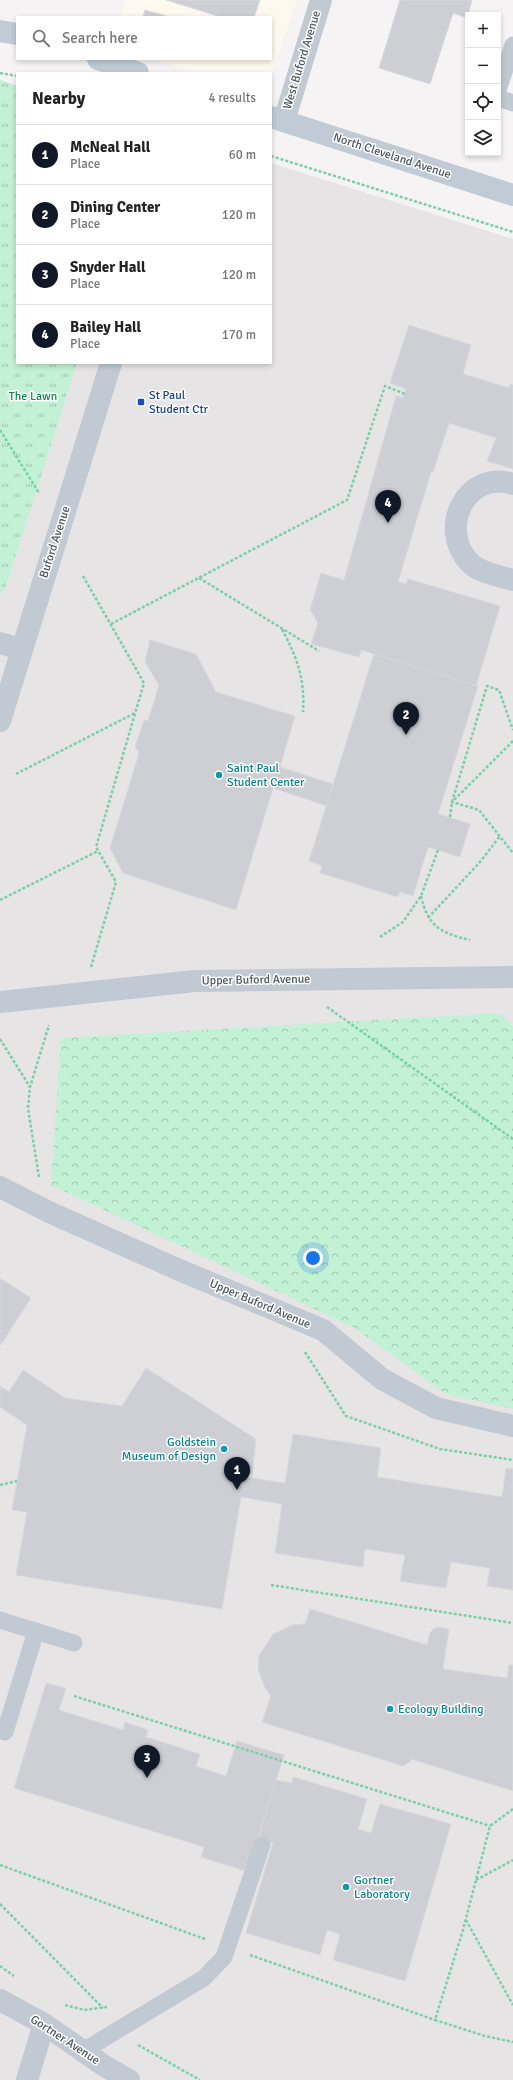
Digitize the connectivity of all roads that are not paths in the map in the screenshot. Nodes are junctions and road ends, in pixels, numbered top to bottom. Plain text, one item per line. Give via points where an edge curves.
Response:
1 (321, 0) edge
2 (0, 31) edge
3 (16, 34) edge
4 (513, 45) edge
5 (101, 60) edge
6 (135, 72) edge
7 (500, 84) edge
8 (501, 99) edge
9 (513, 103) edge
10 (277, 119) edge
11 (512, 192) edge
12 (111, 364) edge
13 (513, 484) edge
14 (513, 580) edge
15 (0, 643) edge
16 (21, 649) junction
17 (0, 721) edge
18 (513, 977) edge
19 (0, 1002) edge
20 (0, 1187) edge
21 (513, 1426) edge
22 (0, 1620) edge
23 (36, 1631) junction
24 (74, 1643) dead end
25 (5, 1732) dead end
26 (262, 1845) dead end
27 (0, 2000) edge
28 (44, 2024) junction
29 (83, 2051) junction
30 (27, 2080) edge
31 (130, 2080) edge

1 - 10 street, West Buford Avenue
2 - 3 main road
4 - 7 lane
5 - 6 main road
8 - 9 lane
10 - 11 main road, North Cleveland Avenue
12 - 16 street, Buford Avenue
13 - 14 street via 493,482 481,486 466,497 457,513 455,530 459,548 471,564 486,572
15 - 16 street
16 - 17 street, Buford Avenue
18 - 19 street, Upper Buford Avenue via 195,981
20 - 21 street, Upper Buford Avenue via 49,1212 177,1269 323,1330 382,1379 436,1408
22 - 23 lane
23 - 24 lane
23 - 25 lane
26 - 29 lane via 224,1958 204,1978
27 - 28 street, Gortner Avenue
28 - 29 street, Gortner Avenue
28 - 30 street
29 - 31 street, Gortner Avenue

